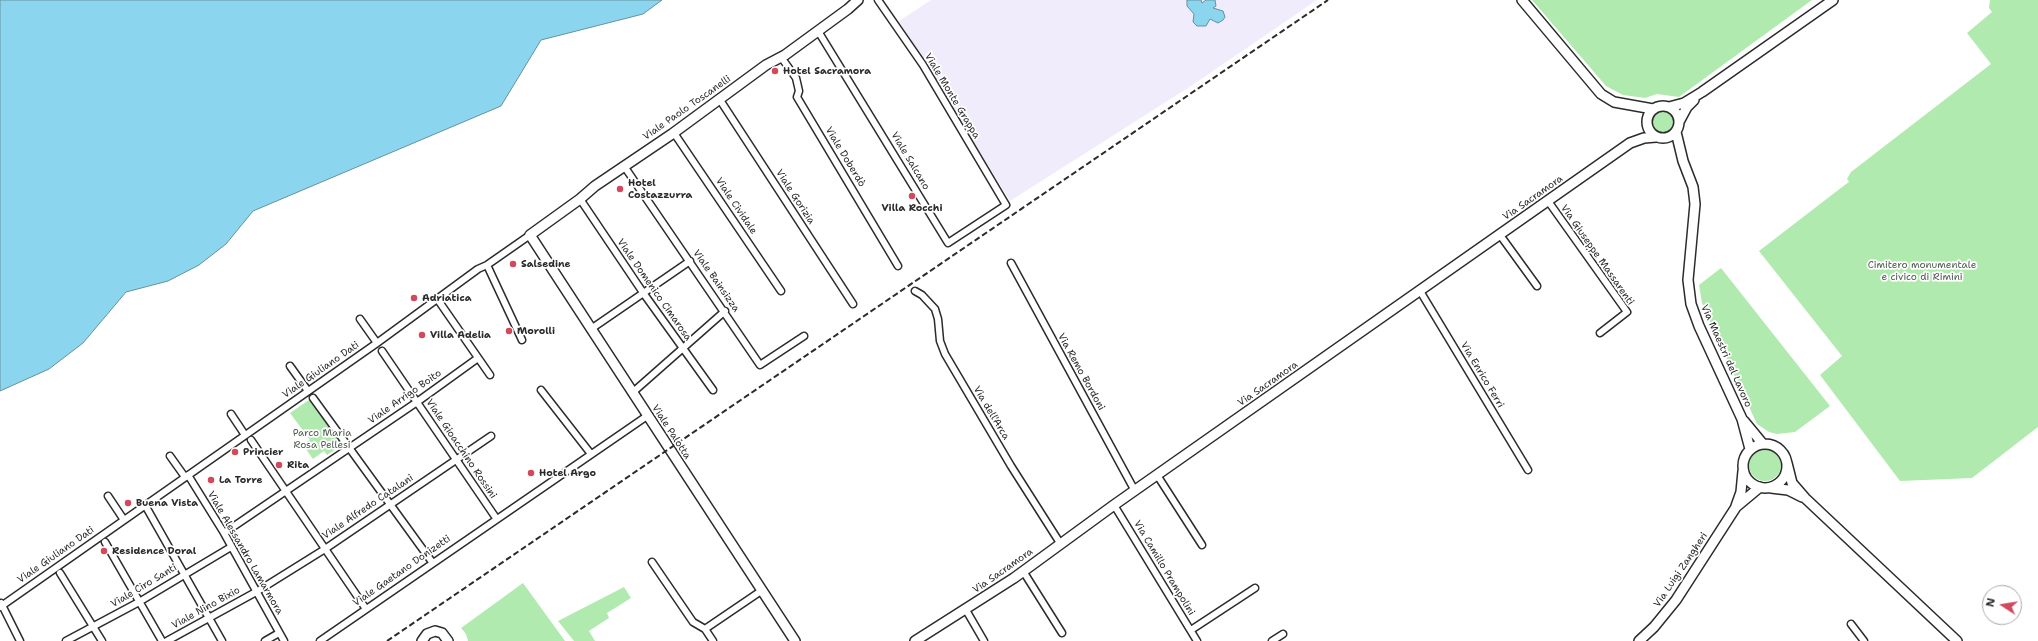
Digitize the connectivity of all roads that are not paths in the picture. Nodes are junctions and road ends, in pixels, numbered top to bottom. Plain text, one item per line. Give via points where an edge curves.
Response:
1 (858, 0) edge
2 (878, 0) edge
3 (1522, 0) edge
4 (1833, 0) edge
5 (818, 30) junction
6 (781, 57) junction
7 (1702, 92) junction
8 (720, 100) junction
9 (1630, 106) junction
10 (1670, 107) junction
11 (1653, 109) junction
12 (1647, 122) junction
13 (1679, 122) junction
14 (1676, 132) junction
15 (674, 133) junction
16 (1656, 137) junction
17 (1667, 138) junction
18 (1630, 143) junction
19 (1683, 161) junction
20 (624, 166) junction
21 (580, 199) junction
22 (1548, 201) junction
23 (1006, 205) joint
24 (530, 235) junction
25 (1500, 235) junction
26 (690, 261) junction
27 (1010, 263) dead end
28 (487, 265) junction
29 (898, 266) dead end
30 (1537, 286) dead end
31 (781, 291) dead end
32 (916, 291) dead end
33 (1420, 291) junction
34 (644, 294) junction
35 (438, 300) junction
36 (853, 304) dead end
37 (725, 312) junction
38 (360, 319) dead end
39 (590, 329) junction
40 (1600, 333) dead end
41 (804, 336) dead end
42 (522, 340) dead end
43 (377, 343) junction
44 (682, 348) junction
45 (382, 350) dead end
46 (478, 358) junction
47 (290, 366) dead end
48 (490, 375) dead end
49 (541, 390) dead end
50 (713, 390) dead end
51 (308, 391) junction
52 (632, 393) junction
53 (313, 398) dead end
54 (417, 402) junction
55 (231, 414) dead end
56 (647, 416) junction
57 (1742, 419) junction
58 (245, 435) junction
59 (490, 436) dead end
60 (251, 440) dead end
61 (1762, 444) junction
62 (350, 448) junction
63 (1750, 449) junction
64 (591, 454) junction
65 (170, 456) dead end
66 (457, 460) junction
67 (1787, 463) junction
68 (1743, 468) junction
69 (1528, 470) dead end
70 (1158, 475) junction
71 (186, 476) junction
72 (1764, 487) junction
73 (1135, 490) junction
74 (286, 491) junction
75 (108, 496) dead end
76 (1805, 498) junction
77 (390, 504) junction
78 (145, 505) junction
79 (1114, 505) junction
80 (1736, 507) junction
81 (496, 518) junction
82 (124, 520) junction
83 (224, 533) junction
84 (105, 542) dead end
85 (1060, 544) junction
86 (1202, 545) dead end
87 (231, 547) junction
88 (325, 549) junction
89 (432, 562) junction
90 (652, 562) dead end
91 (1023, 571) junction
92 (60, 573) dead end
93 (183, 574) junction
94 (1255, 588) dead end
95 (761, 591) junction
96 (256, 592) junction
97 (139, 602) junction
98 (1, 605) edge
99 (366, 609) junction
100 (966, 610) junction
101 (209, 617) junction
102 (1851, 624) dead end
103 (94, 627) junction
104 (705, 629) junction
105 (1191, 630) junction
106 (279, 633) junction
107 (1062, 633) dead end
108 (1283, 634) dead end
109 (424, 638) edge
110 (20, 641) edge
111 (66, 641) edge
112 (102, 641) edge
113 (162, 641) edge
114 (167, 641) edge
115 (222, 641) edge
116 (265, 641) edge
117 (284, 641) edge
118 (320, 641) edge
119 (415, 641) edge
120 (448, 641) edge
121 (713, 641) edge
122 (795, 641) edge
123 (916, 641) edge
124 (984, 641) edge
125 (1197, 641) edge
126 (1272, 641) edge
127 (1639, 641) edge
128 (1864, 641) edge
129 (1956, 641) edge

1 - 5 street, Viale Paolo Toscanelli
2 - 23 street, Viale Monte Grappa via 911,47
3 - 9 street via 1601,94 1614,102
4 - 7 street
5 - 6 street, Viale Paolo Toscanelli
5 - 23 street, Viale Salcano via 948,243
6 - 8 street, Viale Paolo Toscanelli via 766,65
6 - 29 street, Viale Doberdò via 796,78 797,97
7 - 10 street via 1684,103
7 - 13 street via 1687,106
8 - 15 street, Viale Paolo Toscanelli
8 - 36 street, Viale Gorizia
9 - 11 street
9 - 12 street
10 - 11 street
10 - 13 street via 1676,112
11 - 12 street
12 - 16 street via 1648,130
12 - 18 street, Via Sacramora
13 - 14 street
14 - 17 street
14 - 19 street, Via Maestri del Lavoro
15 - 20 street, Viale Paolo Toscanelli
15 - 31 street, Viale Cividale
16 - 17 street
16 - 18 street, Via Sacramora
17 - 19 street, Via Maestri del Lavoro
18 - 22 street, Via Sacramora
19 - 57 street, Via Maestri del Lavoro via 1693,187 1695,204 1688,280 1691,304
20 - 21 street, Viale Paolo Toscanelli
20 - 26 street, Viale Bainsizza
21 - 24 street, Viale Paolo Toscanelli
21 - 34 street, Viale Domenico Cimarosa
22 - 25 street, Via Sacramora
22 - 40 street, Via Giuseppe Massarenti via 1627,312
24 - 28 street, Viale Giuliano Dati
24 - 39 street, Viale Palotta
25 - 30 street
25 - 33 street, Via Sacramora
26 - 34 street
26 - 37 street, Viale Bainsizza
27 - 73 street, Via Remo Bordoni
28 - 35 street, Viale Giuliano Dati
28 - 42 street
32 - 85 street, Via dell'Arca via 935,309 940,341 945,354
33 - 69 street, Via Enrico Ferri
33 - 70 street, Via Sacramora
34 - 39 street
34 - 44 street, Viale Domenico Cimarosa
35 - 43 street, Viale Giuliano Dati
35 - 46 street
37 - 41 street, Viale Bainsizza via 760,365
37 - 44 street
38 - 43 street
39 - 52 street, Viale Palotta
43 - 51 street, Viale Giuliano Dati
44 - 50 street, Viale Domenico Cimarosa
44 - 52 street
45 - 54 street, Viale Gioacchino Rossini
46 - 48 street
46 - 54 street, Viale Arrigo Boito
47 - 51 street
49 - 64 street
51 - 58 street, Viale Giuliano Dati
52 - 56 street, Viale Palotta
53 - 62 street
54 - 62 street, Viale Arrigo Boito
54 - 66 street, Viale Gioacchino Rossini
55 - 58 street
56 - 64 street, Viale Gaetano Donizetti
56 - 95 street, Viale Palotta
57 - 61 street, Via Maestri del Lavoro
57 - 63 street, Via Maestri del Lavoro
58 - 71 street, Viale Giuliano Dati
59 - 66 street, Viale Alfredo Catalani
60 - 74 street
61 - 63 street
61 - 67 street via 1776,446
62 - 74 street, Viale Arrigo Boito
62 - 77 street
63 - 68 street via 1743,461
64 - 81 street, Viale Gaetano Donizetti
65 - 71 street, Viale Alessandro Lamarmora
66 - 77 street, Viale Alfredo Catalani
66 - 81 street, Viale Gioacchino Rossini
67 - 72 street via 1781,481
67 - 76 street via 1792,483
68 - 72 street via 1748,480
68 - 80 street, Via Luigi Zangheri via 1741,492
70 - 73 street, Via Sacramora
70 - 86 street
71 - 78 street, Viale Giuliano Dati
71 - 83 street, Viale Alessandro Lamarmora
72 - 76 street via 1788,490
72 - 80 street, Via Luigi Zangheri
73 - 79 street, Via Sacramora
74 - 83 street, Viale Arrigo Boito
74 - 88 street
75 - 82 street
76 - 129 street
77 - 88 street, Viale Alfredo Catalani
77 - 89 street
78 - 82 street, Viale Giuliano Dati
78 - 93 street
79 - 85 street, Via Sacramora
79 - 105 street, Via Camillo Prampolini
80 - 127 street, Via Luigi Zangheri via 1676,600
81 - 89 street, Viale Gaetano Donizetti
82 - 98 street, Viale Giuliano Dati
83 - 87 street, Viale Alessandro Lamarmora
84 - 97 street
85 - 91 street, Via Sacramora
87 - 93 street, Viale Ciro Santi
87 - 96 street, Viale Alessandro Lamarmora
88 - 96 street, Viale Alfredo Catalani
88 - 99 street
89 - 99 street, Viale Gaetano Donizetti
90 - 104 street via 693,622
91 - 100 street, Via Sacramora
91 - 107 street
92 - 103 street
93 - 97 street, Viale Ciro Santi
93 - 101 street
94 - 105 street
95 - 104 street
95 - 122 street, Viale Palotta
96 - 101 street, Viale Nino Bixio
96 - 106 street, Viale Alessandro Lamarmora
97 - 103 street, Viale Ciro Santi
97 - 113 street
98 - 110 street
99 - 118 street, Viale Gaetano Donizetti
100 - 123 street, Via Sacramora
100 - 124 street
101 - 114 street, Viale Nino Bixio
101 - 115 street
102 - 128 street
103 - 111 street, Viale Ciro Santi
103 - 112 street
104 - 121 street
105 - 125 street, Via Camillo Prampolini
106 - 116 street
106 - 117 street, Viale Alessandro Lamarmora
108 - 126 street
109 - 119 street
109 - 120 street via 439,632 446,636

